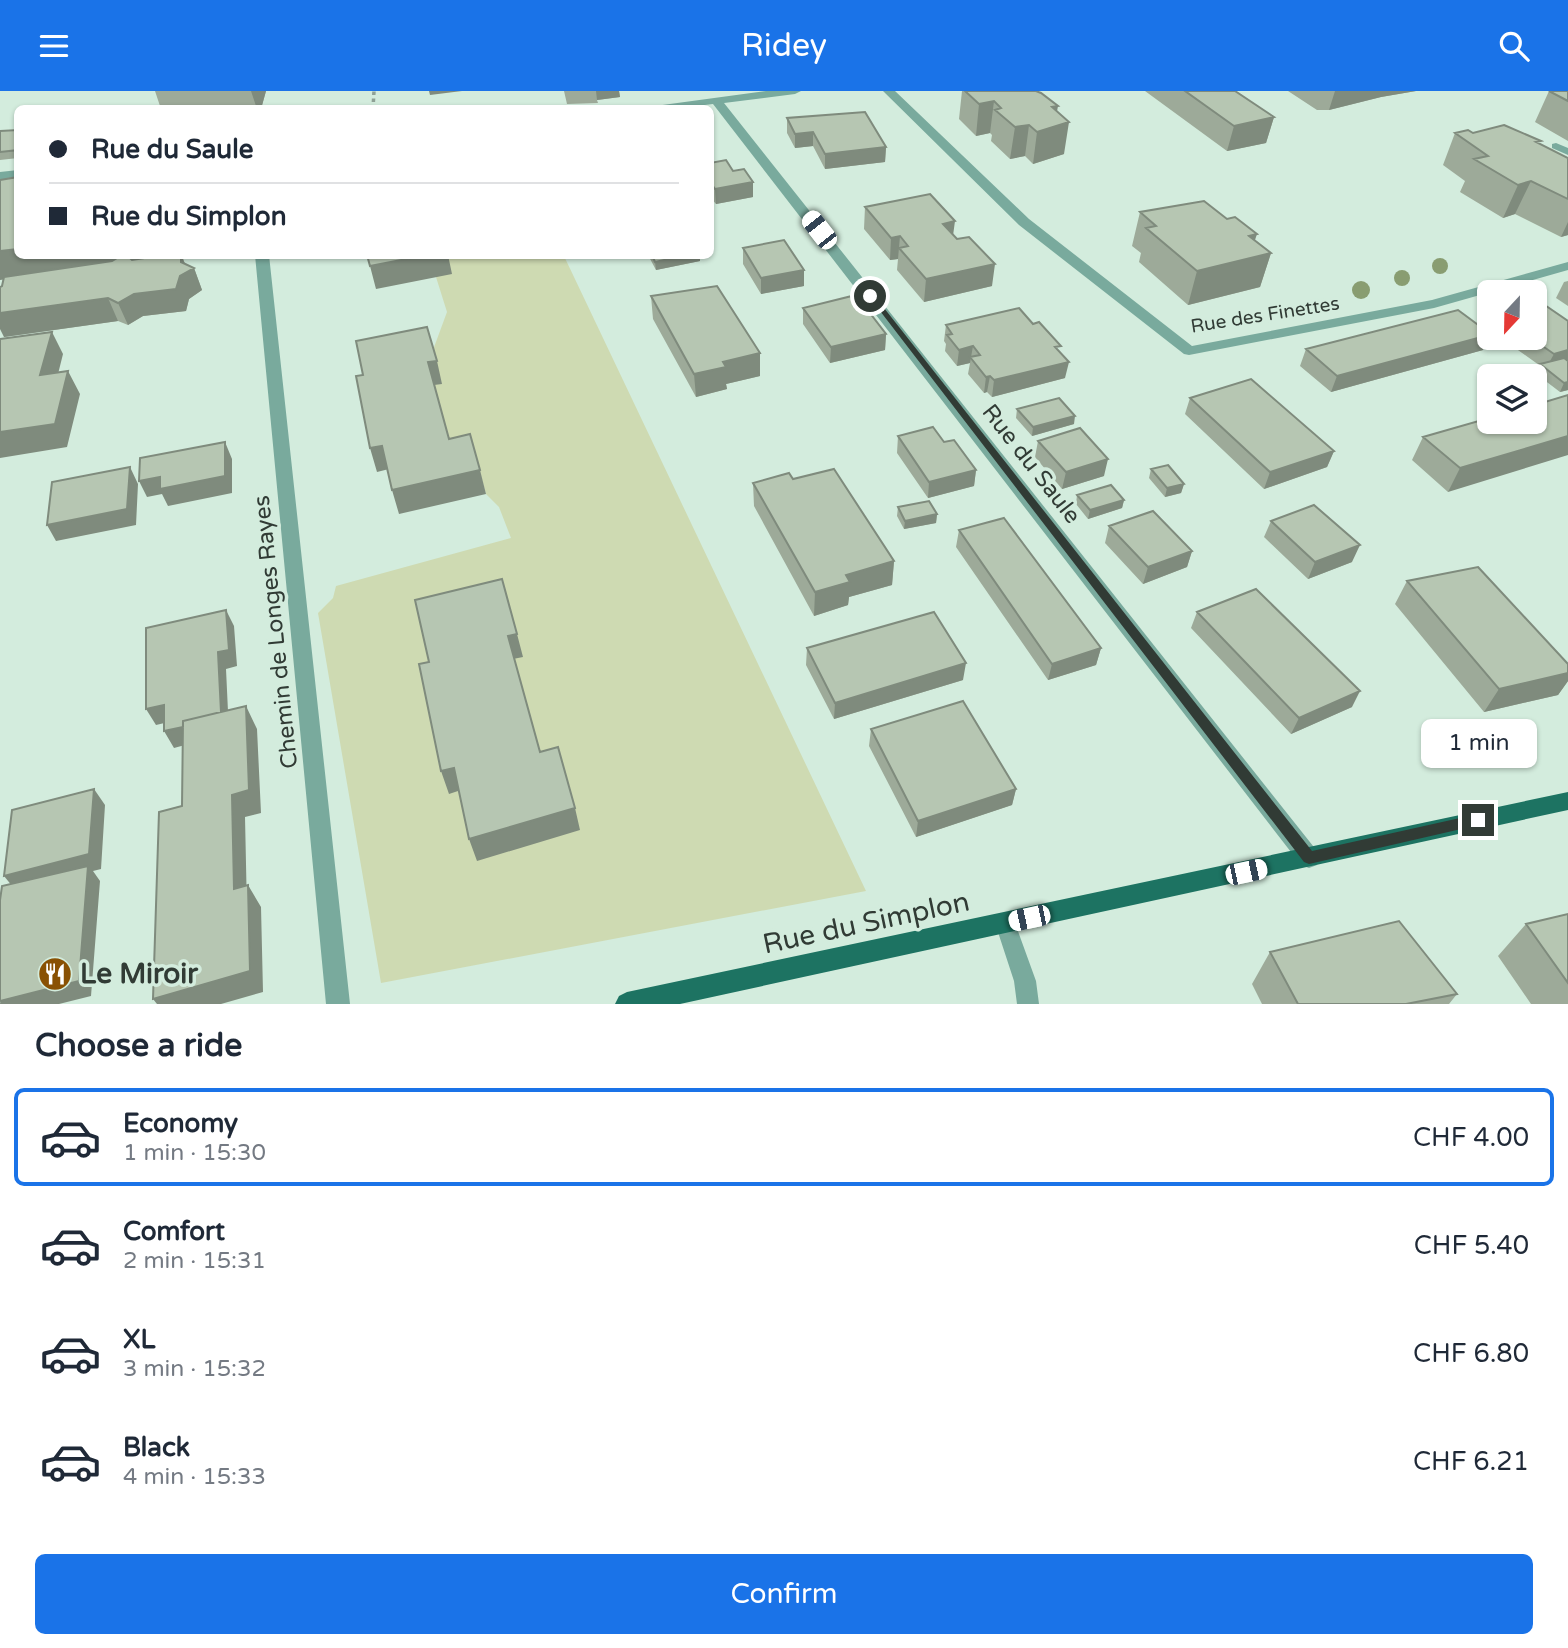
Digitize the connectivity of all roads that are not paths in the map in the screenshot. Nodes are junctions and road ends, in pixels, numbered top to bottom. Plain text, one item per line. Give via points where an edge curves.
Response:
1 (795, 91) edge
2 (889, 91) edge
3 (716, 100) junction
4 (673, 105) edge
5 (1556, 146) dead end
6 (1568, 152) edge
7 (262, 259) edge
8 (1568, 266) edge
9 (1568, 801) edge
10 (1309, 858) junction
11 (1005, 923) junction
12 (338, 1004) edge
13 (627, 1004) edge
14 (1028, 1004) edge

1 - 3 street
2 - 8 street, Rue des Finettes via 1024,222 1189,351 1434,304
3 - 4 street
3 - 10 street, Rue du Saule
5 - 6 lane
7 - 12 street, Chemin de Longes Rayes
9 - 10 main road, Rue du Simplon
10 - 11 main road, Rue du Simplon
11 - 13 main road, Rue du Simplon
11 - 14 lane

